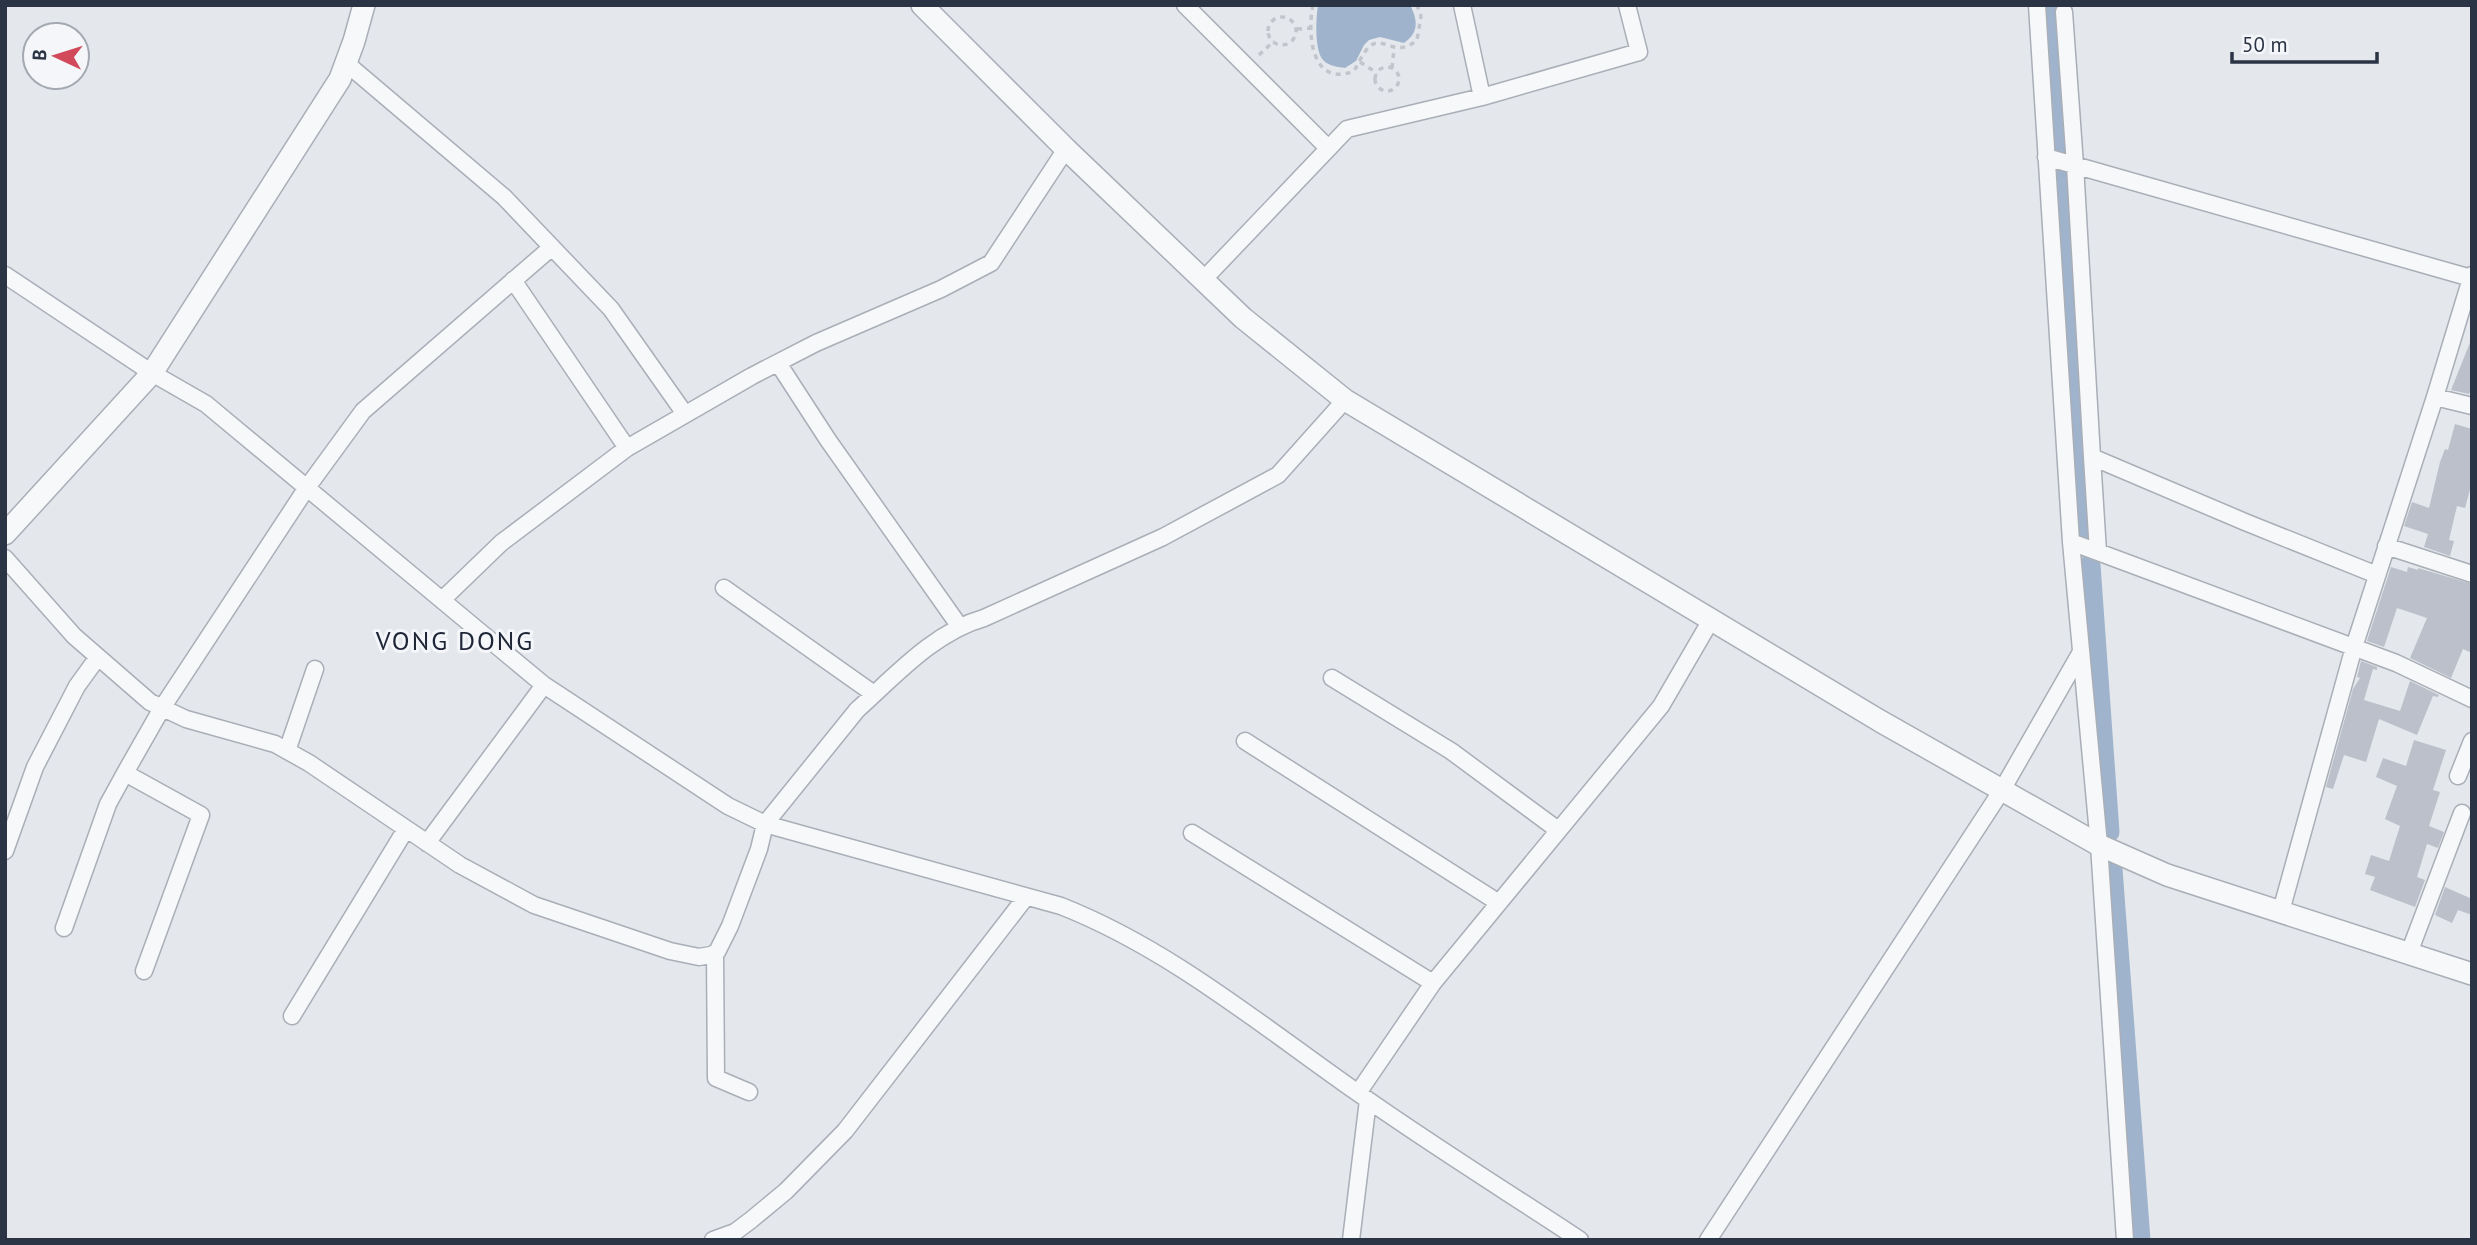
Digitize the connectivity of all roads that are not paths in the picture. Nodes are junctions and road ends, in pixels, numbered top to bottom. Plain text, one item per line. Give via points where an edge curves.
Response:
1 (364, 5) edge
2 (922, 5) edge
3 (1185, 5) edge
4 (1462, 5) edge
5 (1628, 5) edge
6 (2037, 5) edge
7 (2064, 12) dead end
8 (346, 63) junction
9 (1482, 97) junction
10 (1328, 148) junction
11 (1066, 149) junction
12 (2046, 157) junction
13 (2075, 165) junction
14 (552, 247) junction
15 (5, 275) edge
16 (2471, 276) edge
17 (513, 280) junction
18 (1203, 280) junction
19 (778, 363) junction
20 (152, 373) junction
21 (2435, 397) junction
22 (1345, 400) junction
23 (2472, 406) edge
24 (685, 414) junction
25 (627, 448) junction
26 (2092, 457) junction
27 (306, 489) junction
28 (5, 534) edge
29 (2071, 542) junction
30 (2386, 546) junction
31 (2098, 552) junction
32 (5, 558) edge
33 (2472, 574) edge
34 (2377, 575) junction
35 (724, 589) dead end
36 (443, 599) junction
37 (1711, 620) junction
38 (960, 627) junction
39 (2354, 647) junction
40 (2081, 652) junction
41 (98, 657) junction
42 (315, 668) dead end
43 (1332, 678) dead end
44 (544, 685) junction
45 (874, 694) junction
46 (2472, 699) edge
47 (162, 708) junction
48 (1245, 741) dead end
49 (2472, 741) edge
50 (287, 751) junction
51 (125, 773) junction
52 (2458, 776) dead end
53 (2002, 790) junction
54 (2462, 813) dead end
55 (765, 824) junction
56 (406, 829) junction
57 (1558, 830) junction
58 (1192, 833) dead end
59 (427, 843) junction
60 (2098, 845) junction
61 (5, 851) edge
62 (1026, 897) junction
63 (1499, 903) junction
64 (2281, 911) junction
65 (64, 928) dead end
66 (2409, 953) junction
67 (715, 954) junction
68 (144, 971) dead end
69 (2472, 974) edge
70 (1433, 983) junction
71 (292, 1016) dead end
72 (749, 1092) dead end
73 (1363, 1096) junction
74 (713, 1240) edge
75 (1351, 1240) edge
76 (1580, 1240) edge
77 (1708, 1240) edge
78 (2125, 1240) edge

1 - 8 street
2 - 11 street
3 - 10 street
4 - 9 street
5 - 9 street via 1639,52
6 - 12 street
7 - 13 street
8 - 14 street via 504,197
8 - 20 street
9 - 10 street via 1347,129
10 - 18 street
11 - 18 street
11 - 19 street via 991,263
12 - 13 street
12 - 29 street
13 - 16 street
13 - 26 street
14 - 17 street
14 - 24 street via 611,309
15 - 20 street
16 - 21 street
17 - 25 street
17 - 27 street via 363,411
18 - 22 street via 1261,334
19 - 24 street
19 - 38 street
20 - 27 street via 206,404
20 - 28 street
21 - 23 street
21 - 30 street
22 - 37 street
22 - 38 street via 1278,475 1163,537
24 - 25 street
25 - 36 street via 501,542
26 - 31 street
26 - 34 street
27 - 36 street
27 - 47 street
29 - 31 street
29 - 40 street
30 - 33 street
30 - 34 street
31 - 39 street
32 - 41 street
34 - 39 street
35 - 45 street
36 - 44 street
37 - 53 street
37 - 57 street via 1661,706
38 - 45 street
39 - 46 street
39 - 64 street
40 - 53 street
40 - 60 street
41 - 47 street
41 - 61 street via 77,686 35,767
42 - 50 street
43 - 57 street via 1444,746
44 - 55 street via 728,806
44 - 59 street
45 - 55 street
47 - 50 street
47 - 51 street
48 - 63 street
49 - 52 street
50 - 56 street
51 - 65 street via 108,804
51 - 68 street via 201,815
53 - 60 street
53 - 77 street
54 - 66 street
55 - 62 street
55 - 67 street via 730,926
56 - 59 street
56 - 71 street
57 - 63 street
58 - 70 street
59 - 67 street via 534,905 670,951 699,957
60 - 64 street via 2167,875
60 - 78 street
62 - 73 street via 1061,906 1135,941 1247,1012
62 - 74 street via 845,1131 751,1220 736,1232
63 - 70 street
64 - 66 street
66 - 69 street
67 - 72 street via 716,1078
70 - 73 street
73 - 75 street
73 - 76 street

